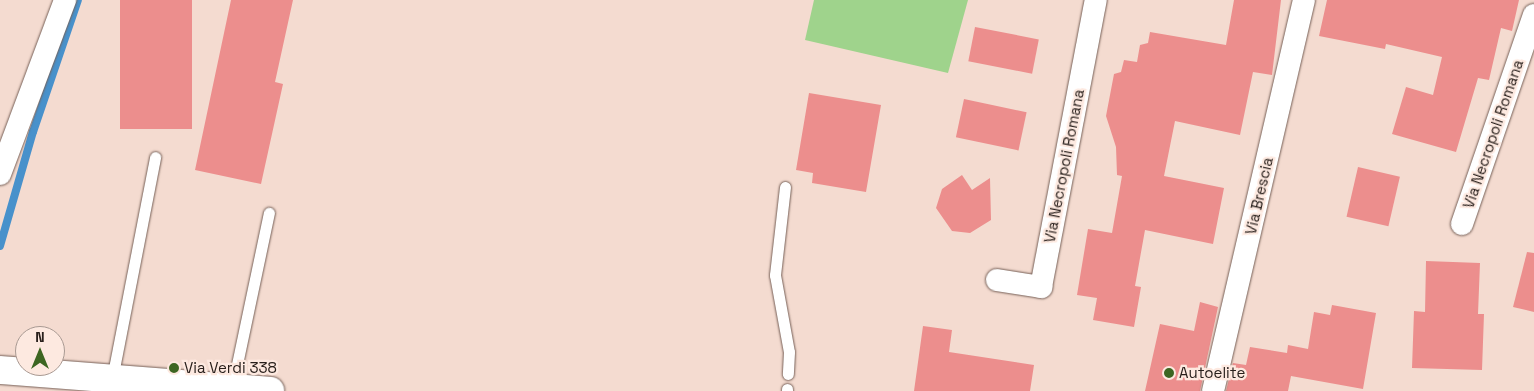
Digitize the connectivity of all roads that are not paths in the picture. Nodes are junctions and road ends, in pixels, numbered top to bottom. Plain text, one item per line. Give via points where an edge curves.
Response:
1 (65, 0) edge
2 (1096, 0) edge
3 (1304, 0) edge
4 (1534, 14) edge
5 (155, 158) dead end
6 (0, 174) edge
7 (785, 187) dead end
8 (269, 213) dead end
9 (1462, 224) dead end
10 (997, 280) dead end
11 (0, 370) edge
12 (788, 374) dead end
13 (120, 383) edge
14 (232, 388) junction
15 (270, 391) edge
16 (1213, 391) edge

1 - 6 street
2 - 10 street, Via Necropoli Romana via 1041,287
3 - 16 street, Via Brescia
4 - 9 street, Via Necropoli Romana
5 - 13 lane
7 - 12 lane via 775,275 789,352
8 - 14 lane
11 - 13 main road
13 - 14 main road
14 - 15 main road

